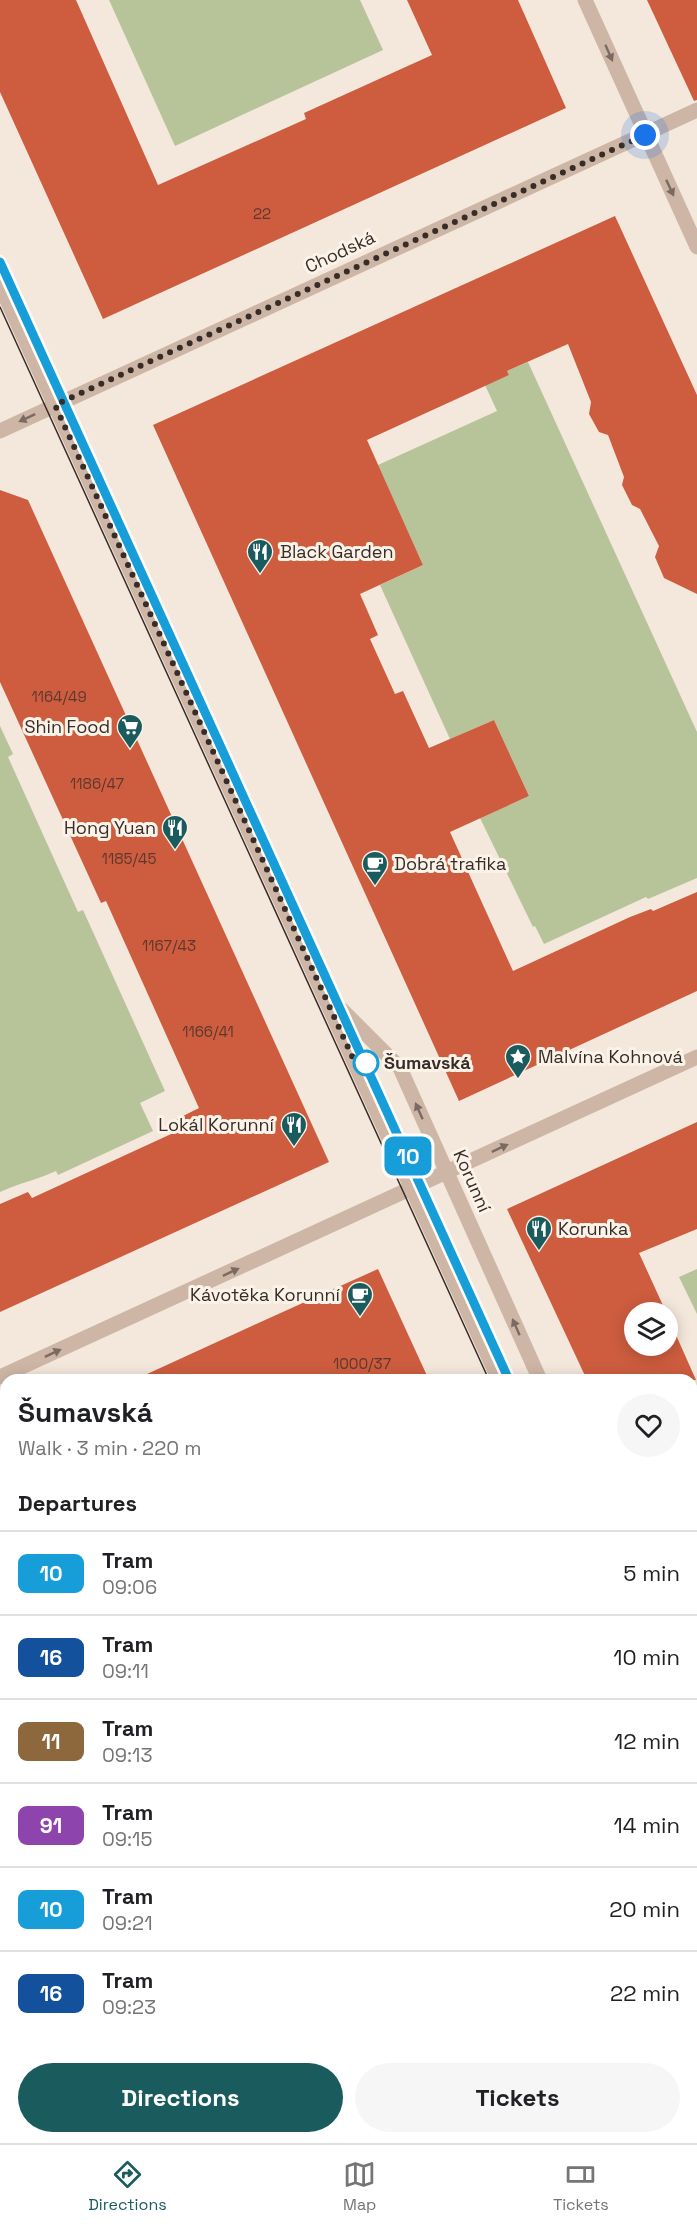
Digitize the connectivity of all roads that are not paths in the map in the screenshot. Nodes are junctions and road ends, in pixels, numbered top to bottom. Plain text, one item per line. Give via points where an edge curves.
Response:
1 (585, 0) edge
2 (697, 110) edge
3 (645, 135) junction
4 (697, 247) edge
5 (0, 285) edge
6 (55, 405) junction
7 (0, 431) edge
8 (320, 987) junction
9 (697, 1057) edge
10 (447, 1173) junction
11 (412, 1189) junction
12 (7, 1374) edge
13 (496, 1374) edge
14 (537, 1374) edge

1 -> 3 street
2 - 3 street, Chodská
3 -> 4 street
3 - 6 street, Chodská
5 - 6 street, Korunní
6 -> 7 street, Chodská
6 - 8 street, Korunní
10 -> 8 street, Korunní via 400,1068
8 - 11 street, Korunní
10 -> 9 street
10 - 11 street
14 -> 10 street, Korunní
12 -> 11 street
11 - 13 street, Korunní

